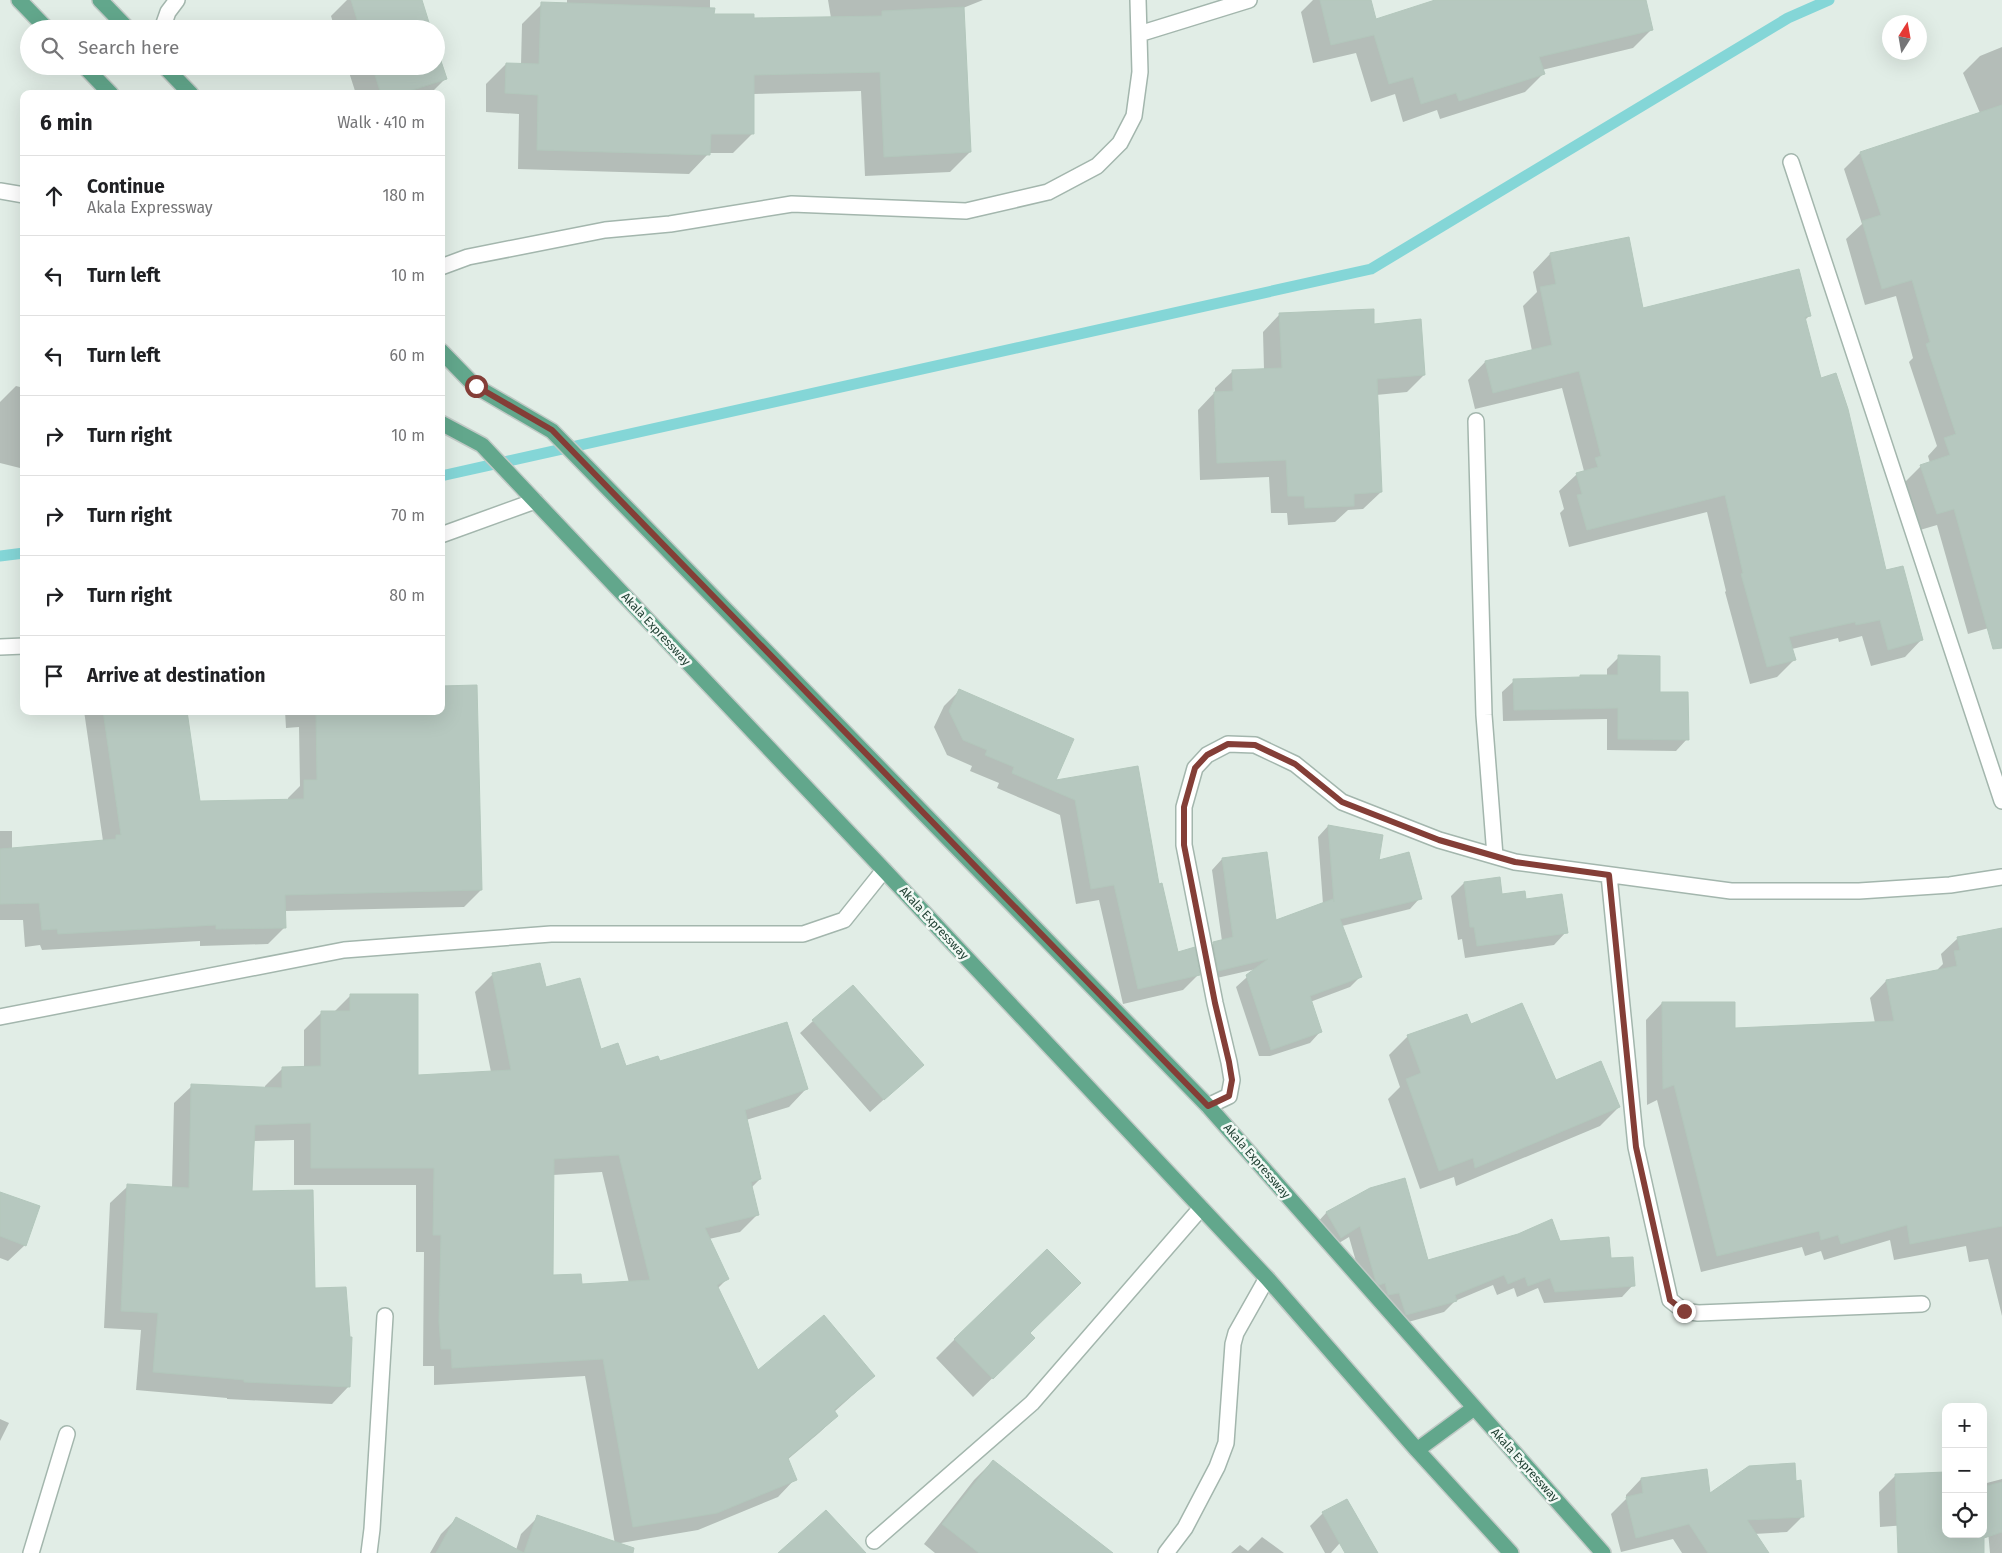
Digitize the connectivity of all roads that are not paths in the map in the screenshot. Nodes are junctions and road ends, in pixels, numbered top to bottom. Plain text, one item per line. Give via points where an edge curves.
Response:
1 (19, 0) edge
2 (100, 0) edge
3 (177, 0) edge
4 (1138, 0) edge
5 (1249, 0) edge
6 (38, 20) edge
7 (119, 20) edge
8 (165, 20) edge
9 (1139, 34) junction
10 (93, 75) edge
11 (173, 75) edge
12 (107, 90) edge
13 (187, 90) edge
14 (1791, 162) dead end
15 (0, 191) edge
16 (20, 194) edge
17 (445, 266) edge
18 (445, 355) edge
19 (1476, 421) dead end
20 (445, 425) edge
21 (535, 501) junction
22 (445, 534) edge
23 (20, 646) edge
24 (0, 647) edge
25 (2002, 800) edge
26 (1495, 856) junction
27 (884, 870) junction
28 (1609, 875) junction
29 (2002, 876) edge
30 (0, 1018) edge
31 (1208, 1106) junction
32 (1201, 1208) junction
33 (1267, 1278) junction
34 (1922, 1304) dead end
35 (385, 1316) dead end
36 (1474, 1408) junction
37 (67, 1434) dead end
38 (1417, 1450) junction
39 (874, 1541) dead end
40 (31, 1553) edge
41 (369, 1553) edge
42 (1166, 1553) edge
43 (1511, 1553) edge
44 (1603, 1553) edge

1 - 6 main road
2 - 7 main road
3 - 8 street
4 - 9 street
5 - 9 street
9 - 17 street via 1140,72 1134,116 1120,143 1097,166 1048,192 966,211 792,204 670,224 605,230 468,257
10 - 12 main road
11 - 13 main road
14 - 25 street
15 - 16 street
18 - 31 main road, Akala Expressway via 476,386 552,430
19 - 26 street via 1484,715
20 - 21 main road, Akala Expressway via 482,445
21 - 22 street
21 - 27 main road, Akala Expressway
23 - 24 street
26 - 28 street via 1515,862
26 - 31 street via 1439,840 1342,802 1295,764 1255,745 1228,744 1207,755 1195,768 1184,807 1184,845 1232,1080 1229,1096
27 - 30 street via 844,920 803,934 551,934 344,950
27 - 32 main road, Akala Expressway
28 - 29 street via 1731,891 1797,892 1950,885
28 - 34 street via 1636,1147 1670,1300 1684,1311 1698,1314
31 - 36 main road, Akala Expressway
32 - 33 main road, Akala Expressway
32 - 39 street via 1032,1403
33 - 38 main road, Akala Expressway
33 - 42 street via 1233,1344 1226,1443 1218,1467 1185,1528
35 - 41 street
36 - 38 main road
36 - 44 main road, Akala Expressway
37 - 40 street
38 - 43 main road, Akala Expressway

